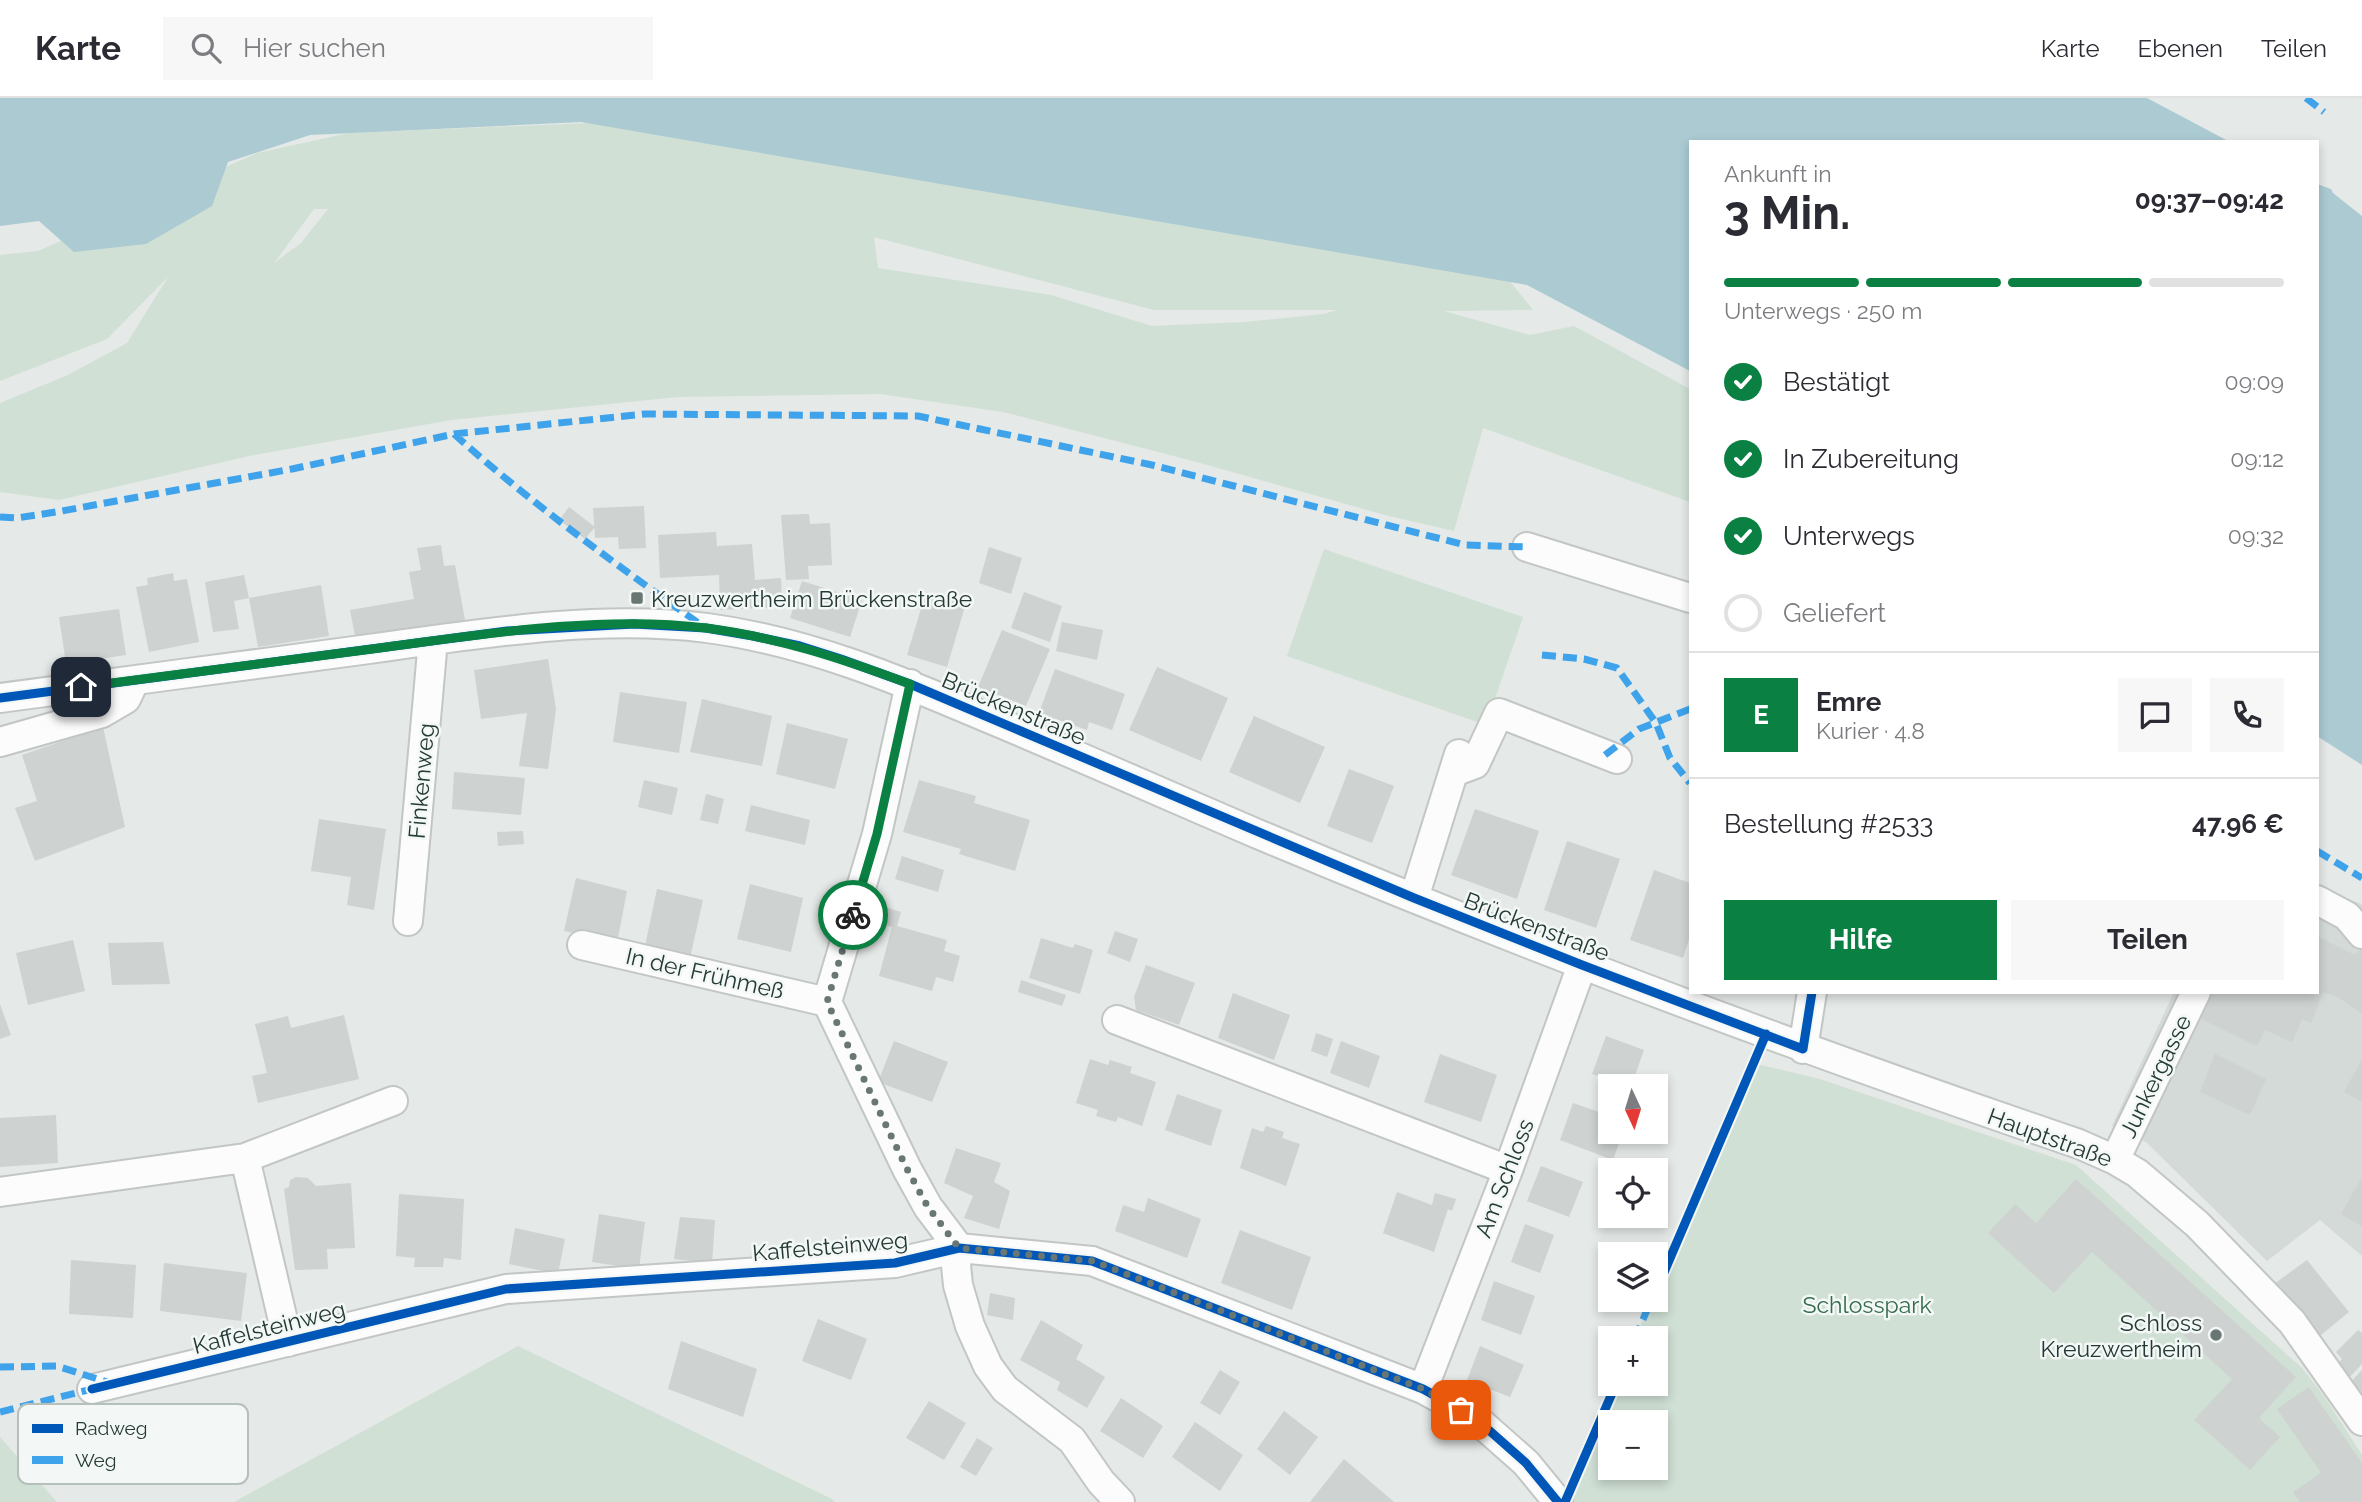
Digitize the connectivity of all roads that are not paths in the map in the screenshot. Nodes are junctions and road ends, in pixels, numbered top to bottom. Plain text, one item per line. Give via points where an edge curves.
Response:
1 (1527, 547) dead end
2 (1689, 598) edge
3 (433, 640) junction
4 (135, 680) junction
5 (910, 684) junction
6 (0, 698) edge
7 (0, 742) edge
8 (1617, 759) dead end
9 (1414, 898) junction
10 (2319, 901) edge
11 (408, 921) dead end
12 (2362, 934) edge
13 (582, 945) dead end
14 (1582, 965) junction
15 (1812, 994) edge
16 (2195, 994) edge
17 (827, 1002) junction
18 (1117, 1020) dead end
19 (1804, 1049) junction
20 (393, 1101) dead end
21 (245, 1158) junction
22 (2115, 1160) junction
23 (1508, 1170) junction
24 (0, 1192) edge
25 (959, 1248) junction
26 (289, 1342) junction
27 (92, 1389) dead end
28 (1423, 1389) junction
29 (2362, 1421) edge
30 (1120, 1502) edge
31 (1558, 1502) edge

1 - 2 street
3 - 4 street, Brückenstraße
3 - 5 street, Brückenstraße via 576,626 706,628 800,646
3 - 11 street, Finkenweg
4 - 6 street, Brückenstraße
4 - 7 street via 126,699 102,713
5 - 9 street, Brückenstraße
5 - 17 street via 877,834
8 - 9 street via 1499,713 1475,764 1458,759
9 - 14 street, Brückenstraße
10 - 12 street via 2347,916
13 - 17 street, In der Frühmeß
14 - 19 street, Brückenstraße
14 - 23 street, Am Schloss
15 - 19 street
16 - 22 street, Junkergasse
17 - 25 street via 907,1169
18 - 23 street
19 - 22 street, Hauptstraße
20 - 21 street
21 - 24 street
21 - 26 street
22 - 29 street, Hauptstraße via 2197,1224 2292,1322
23 - 28 street, Am Schloss
25 - 26 street, Kaffelsteinweg via 895,1263 506,1289
25 - 28 street, Kaffelsteinweg via 1093,1261
25 - 30 street via 958,1285 988,1366 1005,1389 1072,1440
26 - 27 street, Kaffelsteinweg
28 - 31 street, Kaffelsteinweg via 1474,1417 1526,1463

